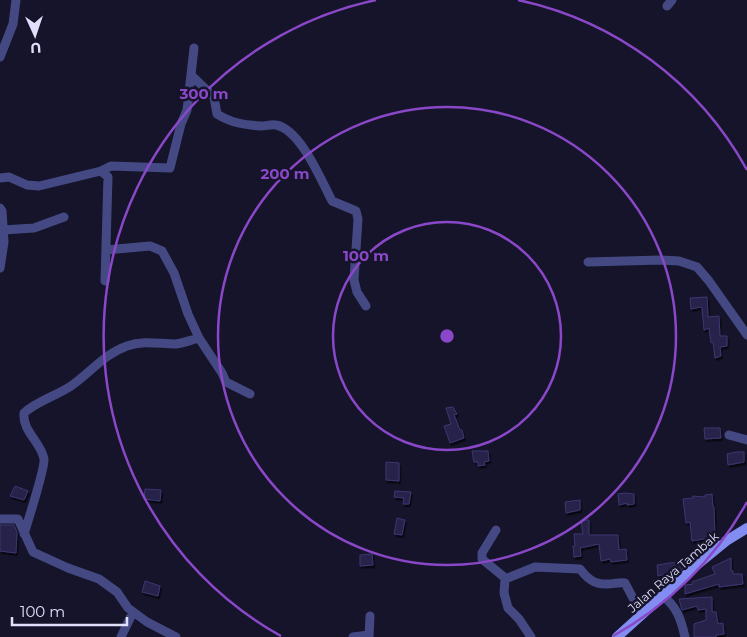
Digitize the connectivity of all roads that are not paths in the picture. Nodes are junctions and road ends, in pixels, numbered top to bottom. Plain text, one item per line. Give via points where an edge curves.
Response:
1 (16, 0) edge
2 (194, 48) dead end
3 (0, 57) edge
4 (191, 75) junction
5 (101, 171) junction
6 (0, 178) edge
7 (1, 213) edge
8 (64, 217) dead end
9 (3, 230) junction
10 (106, 250) junction
11 (588, 262) dead end
12 (0, 268) edge
13 (105, 281) dead end
14 (366, 306) dead end
15 (747, 335) edge
16 (199, 338) junction
17 (250, 394) dead end
18 (729, 435) dead end
19 (747, 440) edge
20 (0, 518) edge
21 (747, 528) edge
22 (496, 530) dead end
23 (24, 534) junction
24 (505, 579) junction
25 (662, 595) junction
26 (133, 612) junction
27 (642, 615) junction
28 (370, 616) dead end
29 (369, 636) edge
30 (121, 637) edge
31 (176, 637) edge
32 (353, 637) edge
33 (531, 637) edge
34 (617, 637) edge
35 (685, 637) edge

1 - 3 street via 13,24
2 - 4 street
4 - 5 street via 187,110 170,168 111,166
4 - 14 street via 214,97 217,114 224,119 242,124 276,125 287,130 306,151 332,201 356,211 354,280
5 - 6 street via 39,186 9,177
5 - 10 street via 108,178
7 - 9 street
8 - 9 street via 34,228
9 - 12 street
10 - 13 street
10 - 16 street via 150,246 162,251
11 - 15 street via 661,260 696,266
16 - 17 street via 226,382
16 - 23 street via 178,344 150,342 127,346 95,364 83,378 24,413 24,423 44,461
18 - 19 street
20 - 23 street via 18,519
21 - 25 street, Jalan Raya Tambak via 712,552
22 - 24 street via 482,553 482,560
23 - 26 street via 33,552 99,578 117,592
24 - 27 street via 535,567 580,568 592,581 624,583
24 - 33 street via 504,594 508,608
25 - 27 street, Jalan Raya Tambak
25 - 35 street via 673,604
26 - 30 street
26 - 31 street
27 - 34 street, Jalan Raya Tambak
28 - 29 street
29 - 32 street

